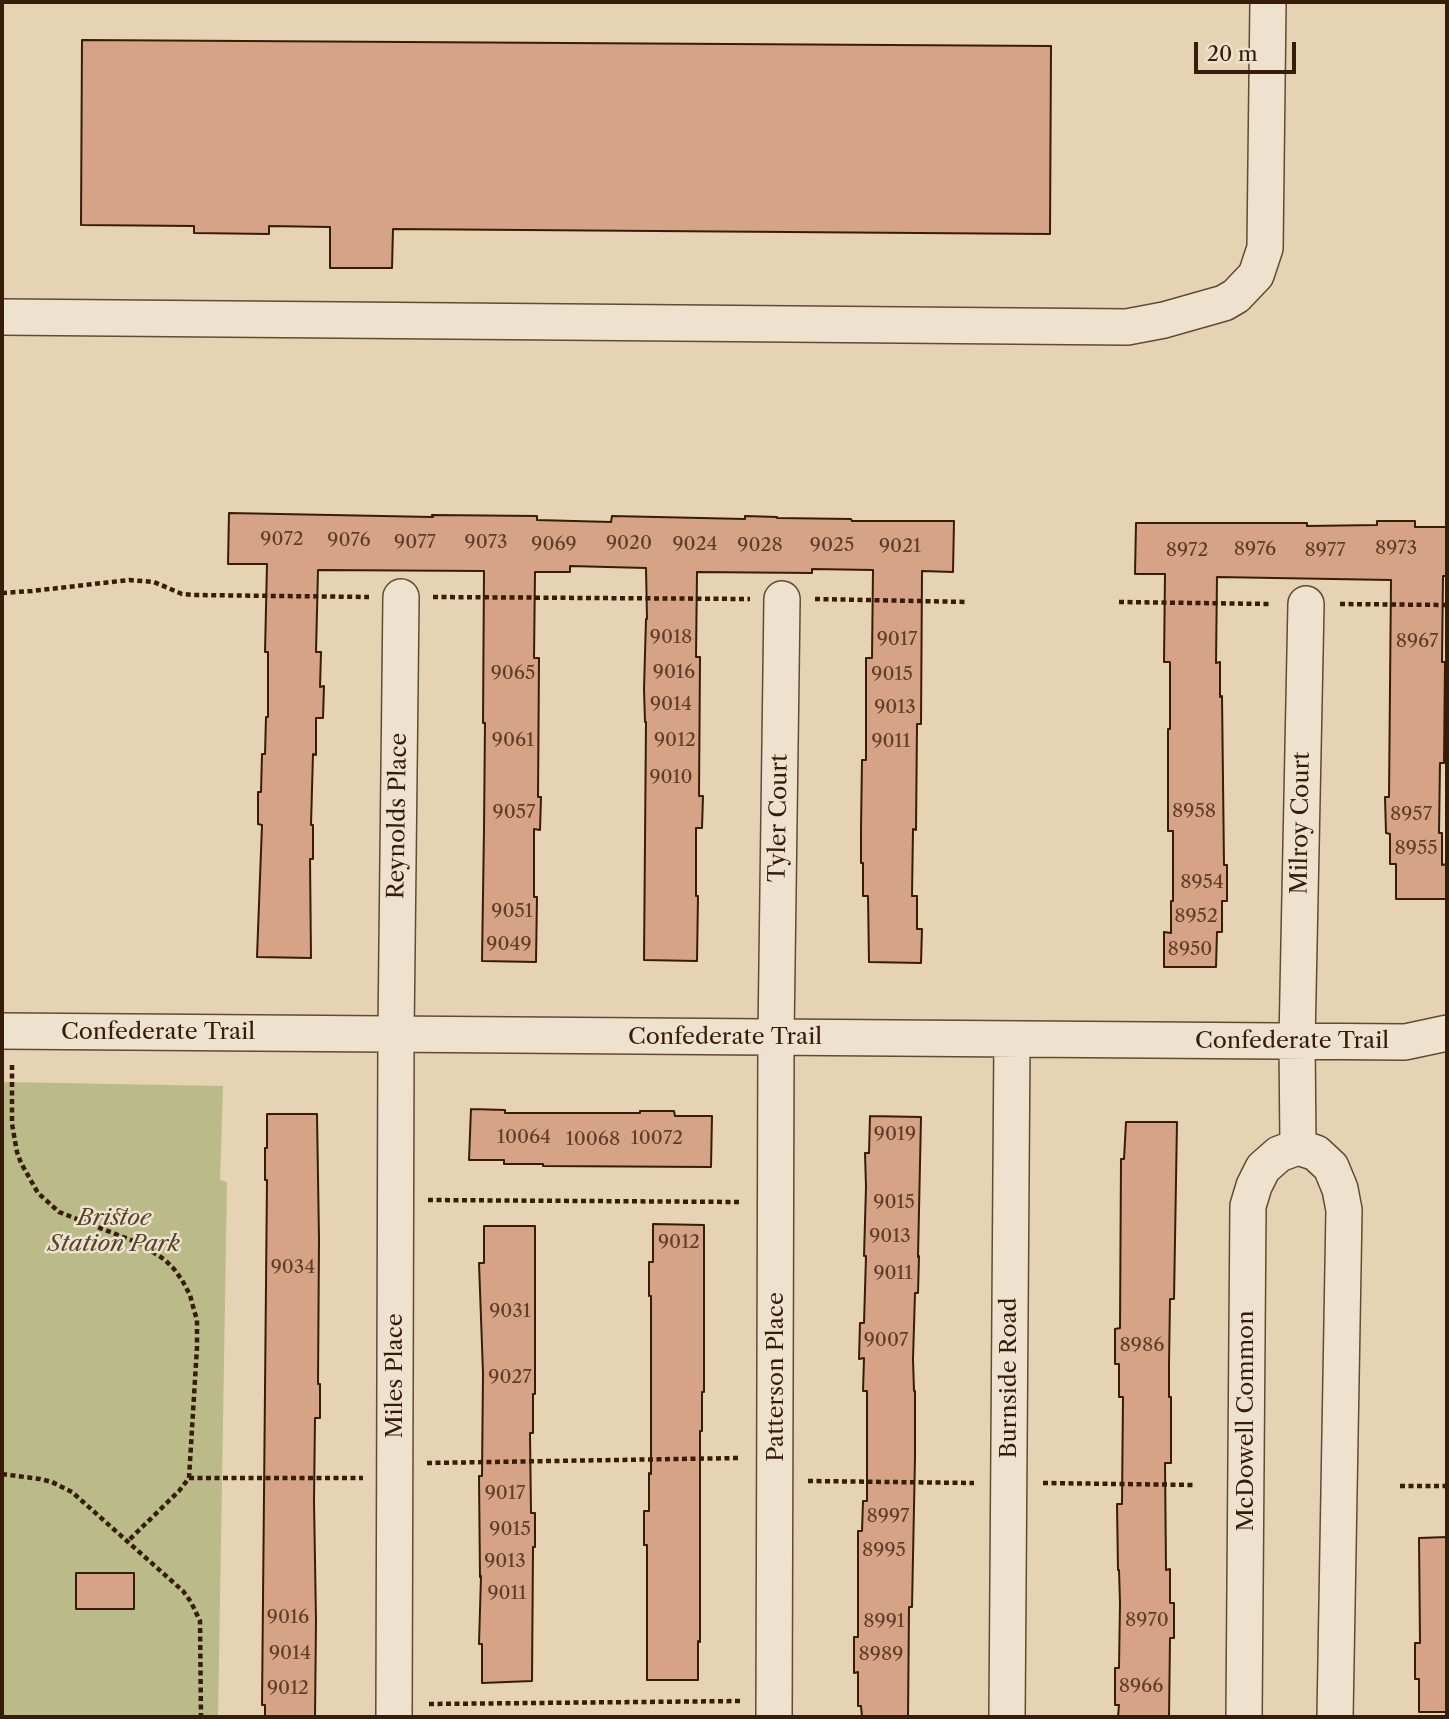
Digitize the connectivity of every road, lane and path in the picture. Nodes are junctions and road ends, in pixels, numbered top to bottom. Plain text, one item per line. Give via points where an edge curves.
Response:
1 (1268, 2) edge
2 (2, 317) edge
3 (2, 593) edge
4 (401, 597) junction
5 (782, 599) junction
6 (968, 602) dead end
7 (1306, 604) dead end
8 (7, 1031) edge
9 (1447, 1033) edge
10 (396, 1034) junction
11 (776, 1037) junction
12 (1012, 1039) junction
13 (1297, 1041) junction
14 (1298, 1147) junction
15 (395, 1199) junction
16 (776, 1203) junction
17 (776, 1457) junction
18 (395, 1470) junction
19 (2, 1474) edge
20 (189, 1478) junction
21 (1400, 1486) dead end
22 (1447, 1486) edge
23 (128, 1541) junction
24 (774, 1709) edge
25 (394, 1711) edge
26 (201, 1717) edge
27 (1007, 1717) edge
28 (1244, 1717) edge
29 (1335, 1717) edge

1 - 2 street via 1265,248 1256,275 1236,296 1164,320 1127,327
3 - 4 path via 129,580 154,582 194,595
4 - 5 path
4 - 10 street, Reynolds Place
5 - 6 path
5 - 11 street, Tyler Court
7 - 13 street, Milroy Court
8 - 10 street, Confederate Trail
8 - 20 path via 17,1152 38,1193 59,1212 141,1244 165,1260 190,1295 197,1320 197,1347
9 - 13 street, Confederate Trail via 1411,1042
10 - 11 street, Confederate Trail
10 - 15 street, Miles Place
11 - 12 street, Confederate Trail
11 - 16 street, Patterson Place
12 - 13 street, Confederate Trail
12 - 27 street, Burnside Road
13 - 14 street
14 - 28 street, McDowell Common via 1279,1154 1263,1168 1248,1206
14 - 29 street via 1316,1153 1331,1167 1344,1210
15 - 16 path
15 - 18 street, Miles Place
16 - 17 street, Patterson Place
17 - 18 path
17 - 24 street, Patterson Place
18 - 20 path
18 - 25 street, Miles Place
19 - 23 path via 64,1487
20 - 23 path
21 - 22 path
23 - 26 path via 174,1582 196,1611 201,1633
24 - 25 path

